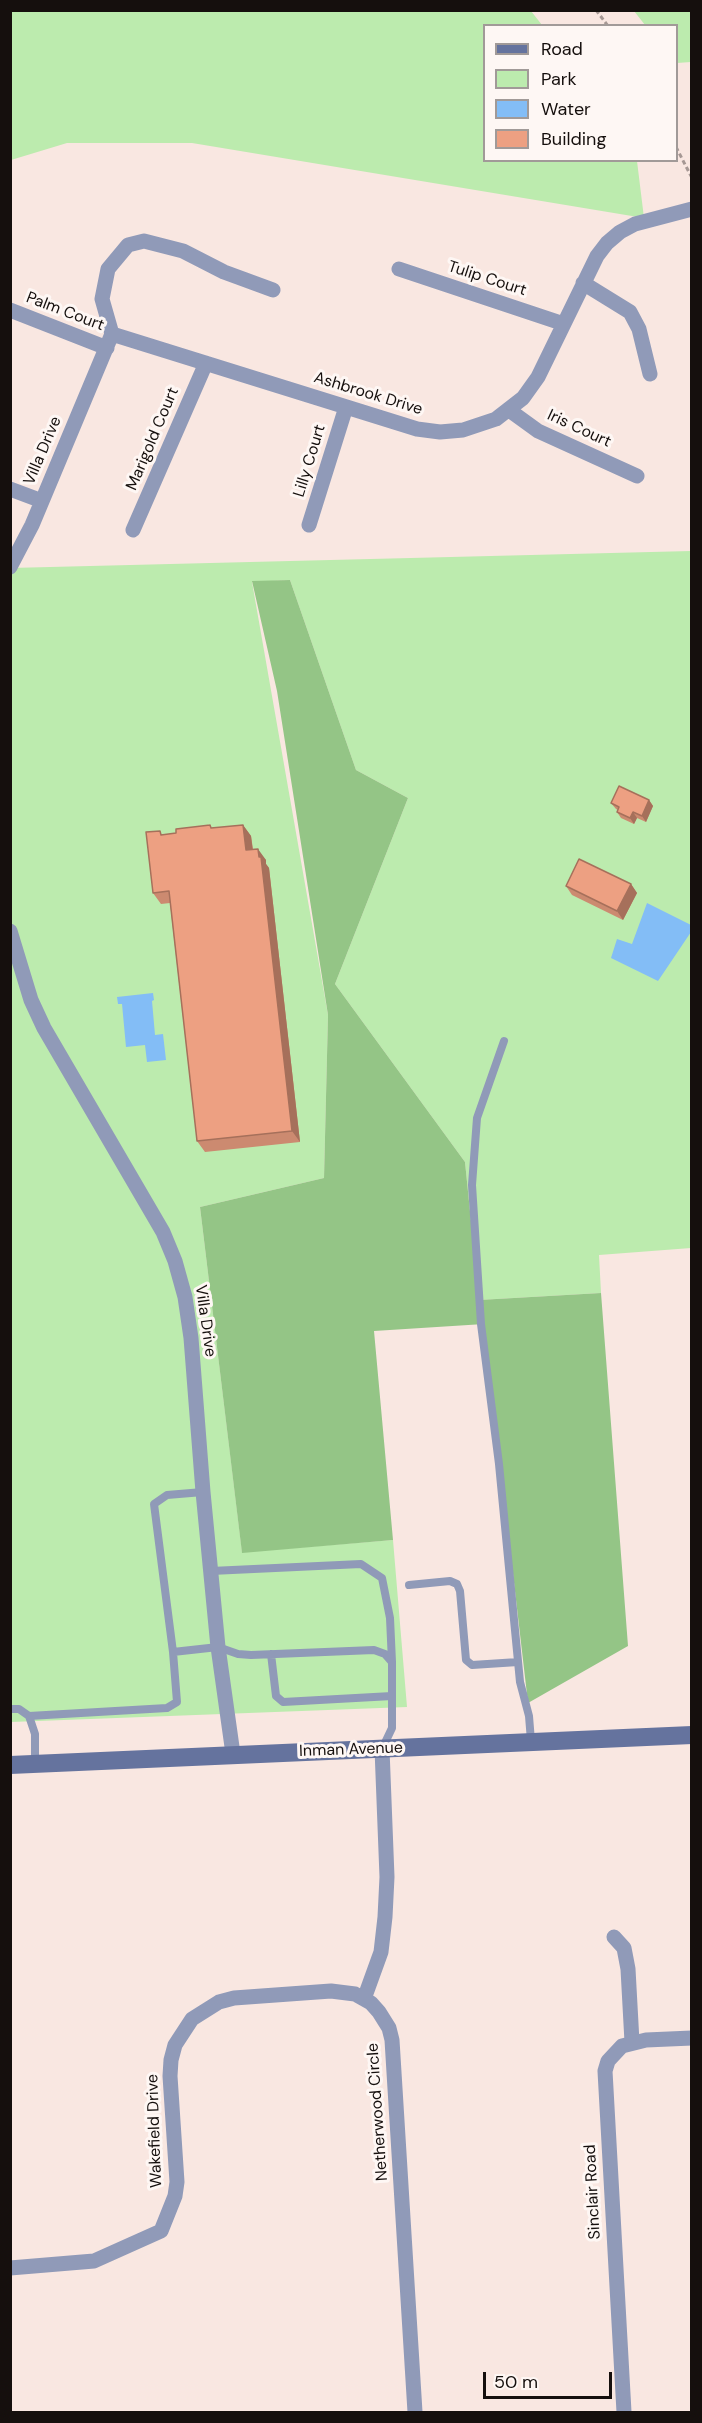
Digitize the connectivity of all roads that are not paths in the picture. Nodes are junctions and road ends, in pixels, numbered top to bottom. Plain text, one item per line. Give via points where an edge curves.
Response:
1 (692, 209) edge
2 (399, 269) dead end
3 (583, 283) junction
4 (273, 290) dead end
5 (10, 310) edge
6 (564, 324) junction
7 (110, 341) junction
8 (206, 363) junction
9 (650, 374) dead end
10 (346, 407) junction
11 (509, 410) junction
12 (637, 476) dead end
13 (10, 489) edge
14 (42, 501) junction
15 (309, 525) dead end
16 (133, 530) dead end
17 (10, 567) edge
18 (10, 931) edge
19 (16, 971) edge
20 (504, 1041) dead end
21 (203, 1492) junction
22 (211, 1571) junction
23 (410, 1585) dead end
24 (218, 1647) junction
25 (174, 1652) junction
26 (271, 1654) junction
27 (392, 1662) junction
28 (518, 1662) junction
29 (392, 1696) junction
30 (10, 1709) edge
31 (29, 1716) junction
32 (692, 1735) edge
33 (531, 1741) junction
34 (382, 1749) junction
35 (233, 1755) junction
36 (35, 1764) junction
37 (10, 1765) edge
38 (614, 1936) dead end
39 (364, 1999) junction
40 (692, 2038) edge
41 (632, 2042) junction
42 (10, 2268) edge
43 (415, 2412) edge
44 (624, 2412) edge

1 - 3 street, Ashbrook Drive via 635,224 620,232 597,256
2 - 6 street, Tulip Court
3 - 6 street, Ashbrook Drive
3 - 9 street via 630,312 639,329
4 - 7 street via 183,252 144,241 136,243 128,246 108,269 102,299
5 - 7 street, Palm Court
6 - 11 street, Ashbrook Drive via 538,377
7 - 8 street, Ashbrook Drive
7 - 14 street, Villa Drive
8 - 10 street, Ashbrook Drive
8 - 16 street, Marigold Court
10 - 11 street, Ashbrook Drive via 417,429 440,432 485,424
10 - 15 street, Lilly Court
11 - 12 street, Iris Court via 538,431
13 - 14 street
14 - 17 street, Villa Drive
18 - 19 street, Villa Drive
19 - 21 street, Villa Drive via 44,1028 176,1261 191,1338
20 - 28 lane via 477,1118 472,1185 480,1315
21 - 22 street, Villa Drive
21 - 25 lane via 167,1495 154,1504
22 - 24 street, Villa Drive
22 - 27 lane via 361,1564 382,1578 390,1618
23 - 28 lane via 450,1581 457,1584 466,1660 472,1665
24 - 25 lane
24 - 26 lane via 238,1654
24 - 35 street, Villa Drive
25 - 31 lane via 177,1702 167,1708
26 - 27 lane via 374,1650
26 - 29 lane via 276,1696 283,1702
27 - 29 lane
28 - 33 lane
29 - 34 lane via 392,1728
30 - 31 lane via 19,1709
31 - 36 lane via 35,1734
32 - 33 main road, Inman Avenue
33 - 34 main road, Inman Avenue
34 - 35 main road, Inman Avenue
34 - 39 street via 385,1917 381,1952
35 - 36 main road, Inman Avenue
36 - 37 main road, Inman Avenue
38 - 41 street via 624,1948 628,1969
39 - 42 street, Wakefield Drive via 331,1991 234,1998 205,2009 182,2031 171,2060 177,2182 161,2231 94,2261
39 - 43 street, Netherwood Circle via 379,2012 392,2040
40 - 41 street
41 - 44 street, Sinclair Road via 614,2052 605,2071

